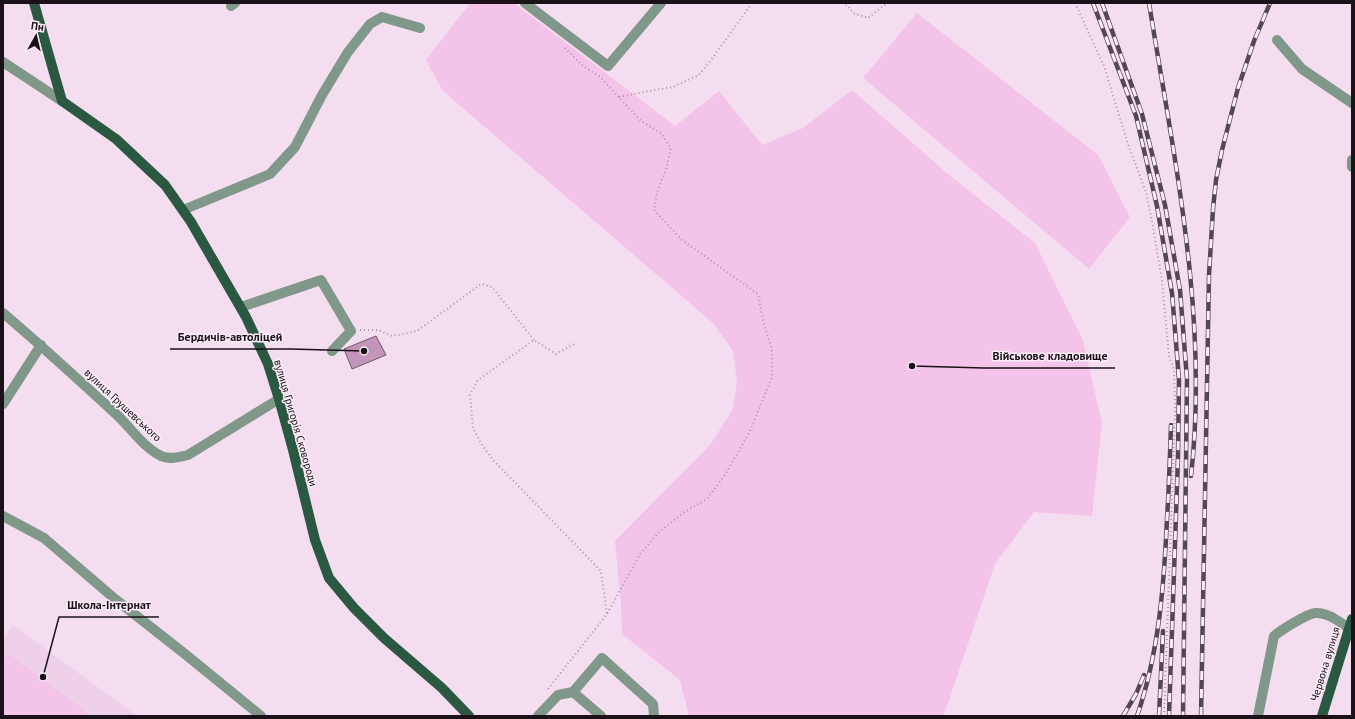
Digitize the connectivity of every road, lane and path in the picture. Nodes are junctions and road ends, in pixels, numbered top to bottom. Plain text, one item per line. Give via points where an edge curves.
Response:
1 (34, 3) edge
2 (526, 3) edge
3 (660, 3) edge
4 (752, 3) edge
5 (842, 3) edge
6 (887, 3) edge
7 (1075, 3) edge
8 (420, 28) dead end
9 (1277, 40) dead end
10 (565, 48) dead end
11 (3, 62) edge
12 (619, 97) junction
13 (62, 101) junction
14 (1352, 103) edge
15 (1352, 160) edge
16 (1352, 167) edge
17 (183, 210) junction
18 (241, 307) junction
19 (3, 313) edge
20 (351, 331) junction
21 (534, 340) junction
22 (576, 343) dead end
23 (41, 345) junction
24 (332, 351) dead end
25 (279, 399) junction
26 (3, 404) edge
27 (3, 516) edge
28 (607, 614) junction
29 (1351, 624) edge
30 (546, 692) dead end
31 (573, 692) junction
32 (261, 716) edge
33 (469, 716) edge
34 (538, 716) edge
35 (601, 716) edge
36 (654, 716) edge
37 (1164, 716) edge
38 (1258, 716) edge
39 (1322, 716) edge

1 - 13 main road
2 - 3 street via 608,66
4 - 12 path via 698,75 673,87
5 - 6 path via 853,13 868,18
7 - 37 path via 1104,66 1129,148 1146,192 1162,281 1169,356 1174,370 1175,436
8 - 17 street via 382,17 370,24 348,52 295,147 270,174
9 - 14 street via 1302,69
10 - 12 path via 583,66 600,77
11 - 13 street, вулиця Григорія Сковороди
12 - 28 path via 641,121 661,132 671,148 654,210 682,240 758,294 772,350 772,377 750,431 724,475 706,499 659,532 640,554
13 - 17 main road, вулиця Григорія Сковороди via 116,138 165,185
15 - 16 street
17 - 18 main road, вулиця Григорія Сковороди
18 - 20 street via 321,280
18 - 25 main road, вулиця Григорія Сковороди via 268,364
19 - 23 street, вулиця Грушевського
20 - 21 path via 378,330 392,336 417,331 481,284 492,287
20 - 24 street
21 - 22 path via 556,354
21 - 28 path via 478,380 470,395 473,428 494,461 601,571
23 - 25 street, вулиця Грушевського via 147,446 163,457 177,458 188,455
23 - 26 street
25 - 33 main road, вулиця Григорія Сковороди via 315,540 330,578 354,608 384,638 442,688
27 - 32 street via 44,538 115,599
28 - 30 path
29 - 38 street via 1315,613 1284,628 1274,636
29 - 39 main road, Червона вулиця
31 - 34 street via 558,695
31 - 35 street
31 - 36 street via 602,658 653,704

